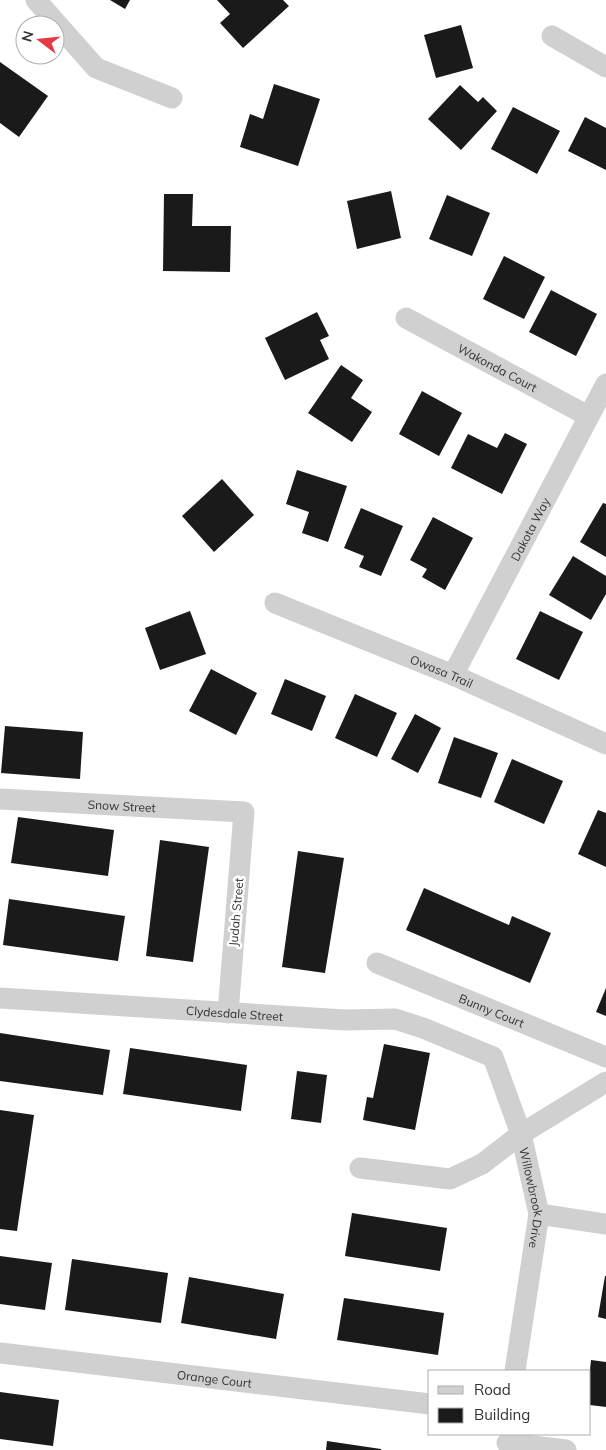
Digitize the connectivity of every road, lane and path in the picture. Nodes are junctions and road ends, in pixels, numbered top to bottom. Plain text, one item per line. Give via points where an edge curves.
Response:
1 (36, 0) edge
2 (552, 36) dead end
3 (606, 66) edge
4 (172, 98) dead end
5 (406, 318) dead end
6 (606, 384) edge
7 (588, 416) junction
8 (275, 604) dead end
9 (453, 675) junction
10 (606, 744) edge
11 (0, 799) edge
12 (244, 812) joint
13 (377, 963) dead end
14 (0, 998) edge
15 (228, 1013) junction
16 (464, 1045) joint
17 (606, 1057) edge
18 (606, 1082) edge
19 (520, 1134) junction
20 (360, 1168) dead end
21 (539, 1214) junction
22 (606, 1224) edge
23 (0, 1353) edge
24 (515, 1370) edge
25 (428, 1404) edge
26 (507, 1442) edge
27 (566, 1450) edge

1 - 4 street via 96,68
2 - 3 street
5 - 7 street, Wakonda Court
6 - 7 street, Dakota Way
7 - 9 street, Dakota Way
8 - 9 street, Owasa Trail
9 - 10 street, Owasa Trail
11 - 12 street, Snow Street
12 - 15 street, Judah Street
13 - 17 street, Bunny Court
14 - 15 street, Clydesdale Street
15 - 16 street, Clydesdale Street via 345,1020 395,1019
16 - 19 street, Willowbrook Drive via 493,1057
18 - 19 street
19 - 20 street via 482,1164 450,1180
19 - 21 street, Willowbrook Drive
21 - 22 street
21 - 24 street, Willowbrook Drive
23 - 25 street, Orange Court
26 - 27 street

